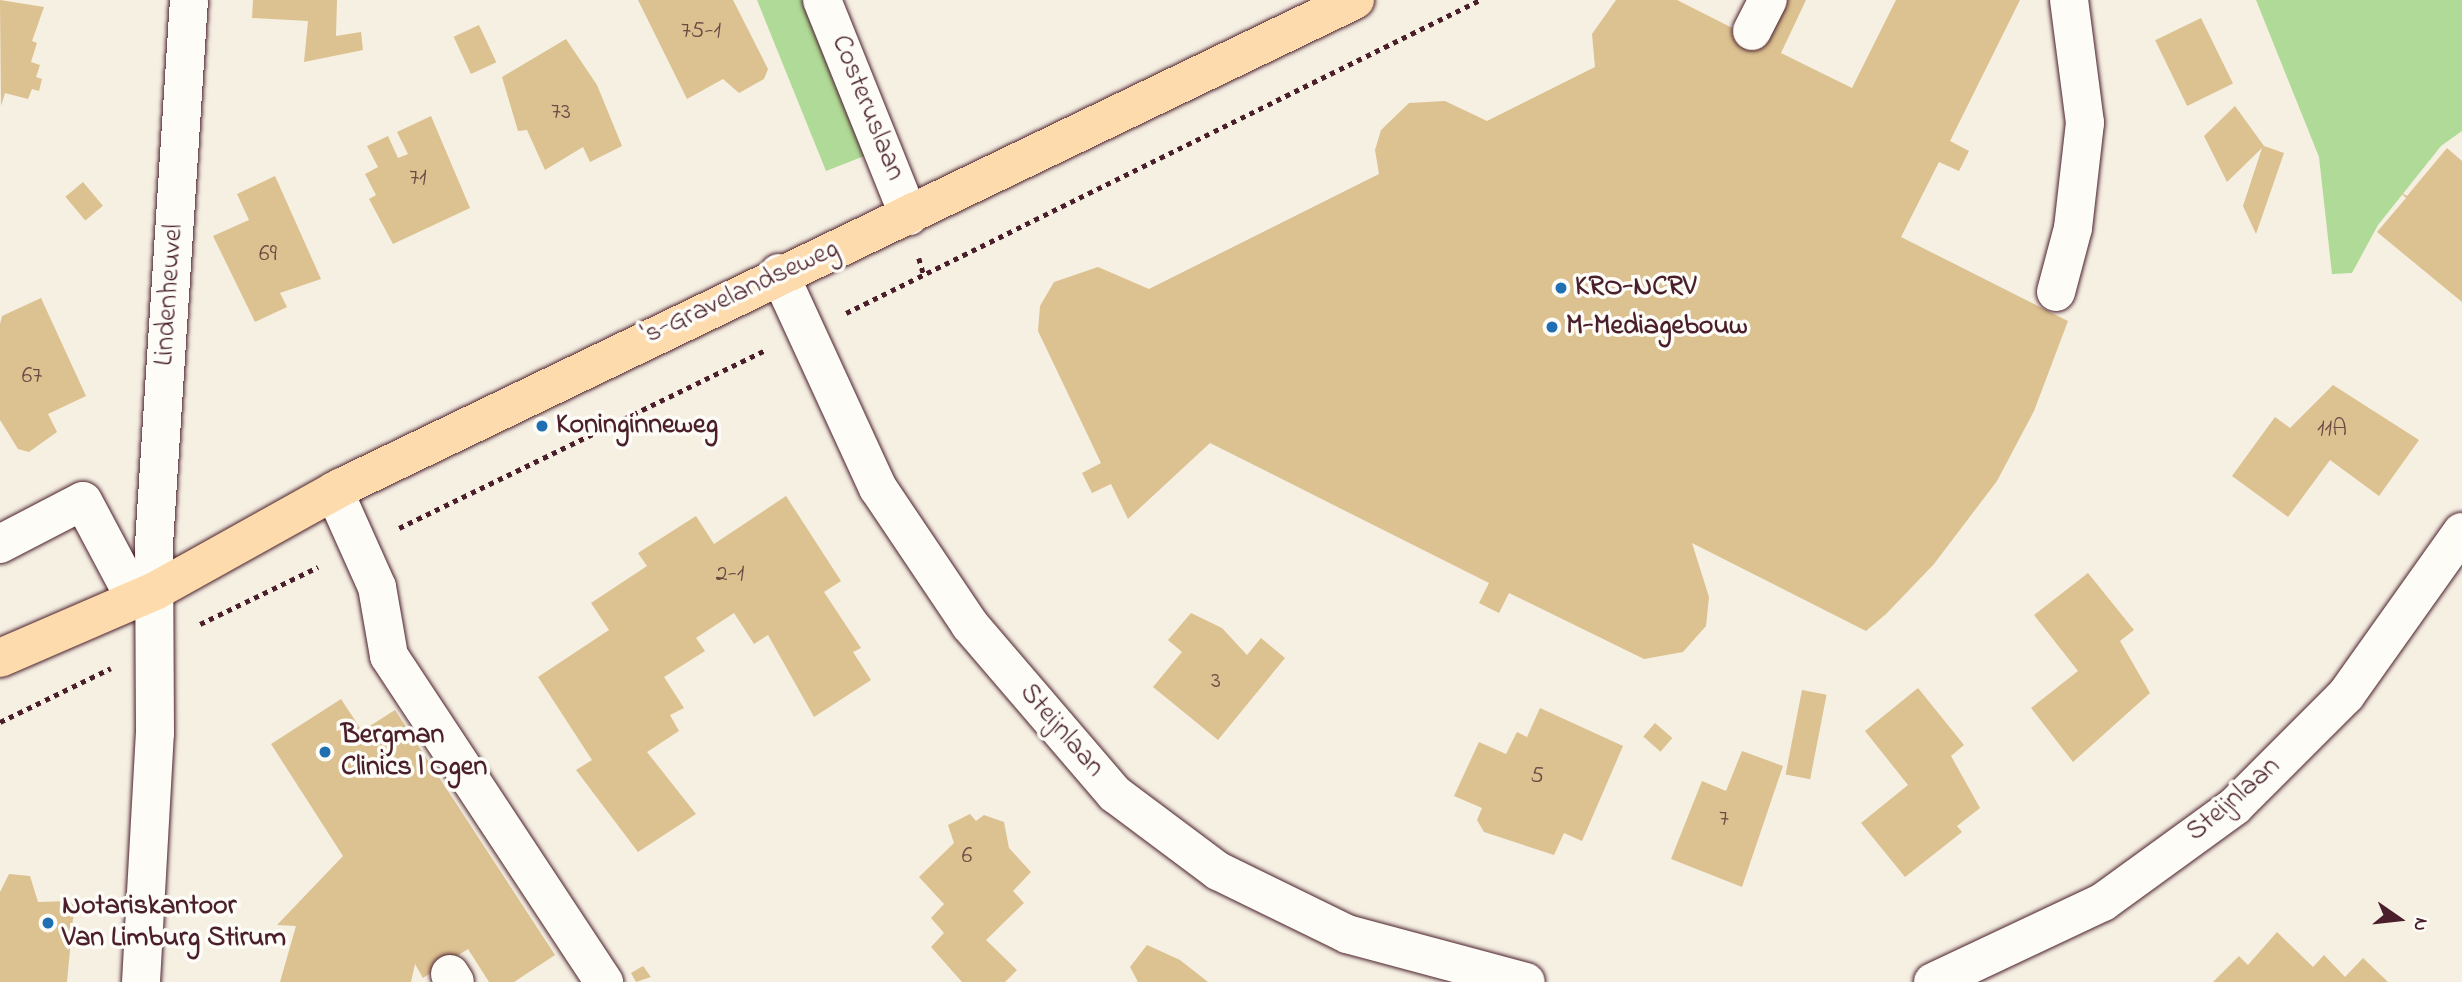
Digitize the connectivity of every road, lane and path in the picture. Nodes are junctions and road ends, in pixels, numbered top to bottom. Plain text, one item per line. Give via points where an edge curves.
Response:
1 (190, 0) edge
2 (822, 0) edge
3 (1355, 0) edge
4 (2069, 0) edge
5 (909, 216) junction
6 (779, 273) junction
7 (2056, 292) dead end
8 (334, 491) junction
9 (2462, 532) edge
10 (0, 544) edge
11 (145, 595) junction
12 (154, 647) junction
13 (0, 658) edge
14 (0, 722) edge
15 (595, 977) edge
16 (141, 982) edge
17 (1526, 982) edge
18 (1933, 982) edge

1 - 11 street, Lindenheuvel
2 - 5 street, Costeruslaan
3 - 5 main road, 's-Gravelandseweg
4 - 7 street via 2085,123 2073,228
5 - 6 main road, 's-Gravelandseweg
6 - 8 main road, 's-Gravelandseweg
6 - 17 street, Steijnlaan via 878,488 970,625 1115,794 1218,871 1347,934
8 - 11 main road, 's-Gravelandseweg
8 - 15 street via 377,587 389,656
9 - 18 street, Steijnlaan via 2346,695 2235,806 2103,902
10 - 11 street via 83,500
11 - 12 street
11 - 13 main road, 's-Gravelandseweg
12 - 14 path
12 - 16 street

